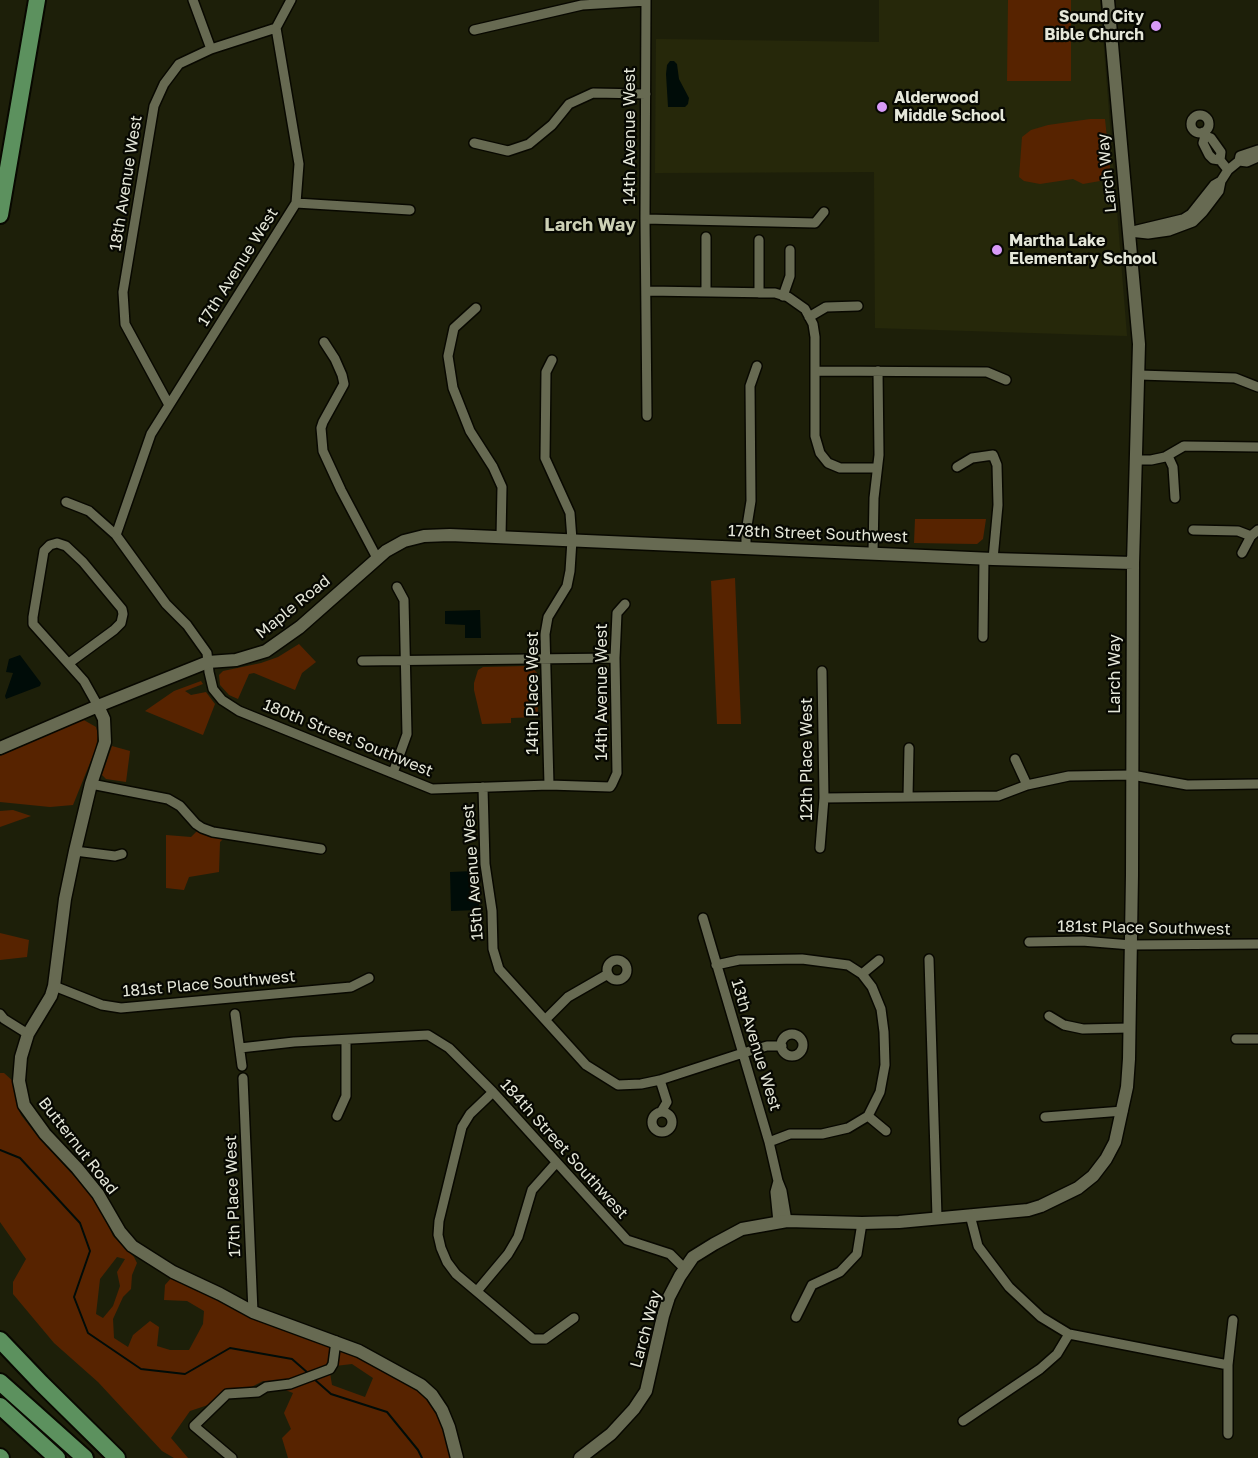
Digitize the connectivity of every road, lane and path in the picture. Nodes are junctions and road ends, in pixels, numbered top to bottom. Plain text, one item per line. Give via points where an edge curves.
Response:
1 (37, 0) edge
2 (193, 0) edge
3 (291, 0) edge
4 (1108, 0) edge
5 (646, 1) edge
6 (276, 28) junction
7 (474, 30) dead end
8 (211, 49) junction
9 (646, 94) junction
10 (1204, 134) dead end
11 (474, 143) dead end
12 (1258, 150) edge
13 (1258, 157) edge
14 (1239, 161) junction
15 (1228, 170) junction
16 (296, 203) junction
17 (410, 210) dead end
18 (824, 212) dead end
19 (0, 215) edge
20 (645, 219) junction
21 (1129, 232) junction
22 (706, 237) dead end
23 (759, 240) dead end
24 (790, 250) dead end
25 (647, 291) junction
26 (706, 292) junction
27 (759, 293) junction
28 (783, 296) junction
29 (858, 306) dead end
30 (476, 308) dead end
31 (807, 313) junction
32 (324, 342) dead end
33 (552, 360) dead end
34 (757, 366) dead end
35 (816, 371) junction
36 (878, 371) junction
37 (1139, 375) junction
38 (1006, 380) dead end
39 (1258, 387) edge
40 (170, 405) junction
41 (647, 417) dead end
42 (1258, 447) edge
43 (1168, 456) junction
44 (1136, 460) junction
45 (957, 466) dead end
46 (877, 468) junction
47 (1175, 498) dead end
48 (66, 502) dead end
49 (1193, 530) dead end
50 (1255, 533) edge
51 (116, 536) junction
52 (501, 537) junction
53 (572, 540) junction
54 (746, 548) junction
55 (873, 553) junction
56 (1242, 553) dead end
57 (376, 558) junction
58 (988, 558) junction
59 (1133, 563) junction
60 (397, 587) dead end
61 (625, 604) dead end
62 (983, 637) dead end
63 (615, 658) junction
64 (546, 659) junction
65 (362, 661) dead end
66 (405, 661) junction
67 (208, 662) junction
68 (69, 663) junction
69 (822, 670) dead end
70 (98, 706) junction
71 (0, 748) edge
72 (909, 748) dead end
73 (1015, 759) dead end
74 (393, 773) junction
75 (1132, 776) junction
76 (614, 782) joint
77 (91, 784) junction
78 (1258, 784) edge
79 (549, 785) junction
80 (1027, 785) junction
81 (483, 788) junction
82 (908, 797) junction
83 (824, 798) junction
84 (820, 848) dead end
85 (321, 849) dead end
86 (75, 851) junction
87 (122, 854) dead end
88 (703, 918) dead end
89 (1029, 942) dead end
90 (1258, 944) edge
91 (1131, 945) junction
92 (929, 958) dead end
93 (879, 960) dead end
94 (716, 964) junction
95 (608, 974) dead end
96 (862, 974) junction
97 (369, 978) dead end
98 (54, 986) junction
99 (0, 1014) edge
100 (235, 1014) dead end
101 (1049, 1016) dead end
102 (546, 1019) junction
103 (1129, 1028) junction
104 (28, 1034) junction
105 (1236, 1039) dead end
106 (1258, 1039) edge
107 (346, 1040) junction
108 (782, 1046) dead end
109 (240, 1048) junction
110 (742, 1053) junction
111 (242, 1066) dead end
112 (243, 1078) dead end
113 (660, 1080) junction
114 (493, 1092) junction
115 (1123, 1111) junction
116 (661, 1112) dead end
117 (338, 1116) dead end
118 (868, 1116) junction
119 (1045, 1117) dead end
120 (886, 1131) dead end
121 (770, 1142) junction
122 (556, 1163) junction
123 (970, 1215) junction
124 (937, 1217) junction
125 (783, 1222) junction
126 (862, 1223) junction
127 (685, 1269) junction
128 (477, 1292) junction
129 (252, 1312) junction
130 (796, 1317) dead end
131 (574, 1318) dead end
132 (1233, 1320) dead end
133 (1069, 1334) junction
134 (0, 1340) edge
135 (336, 1341) junction
136 (1228, 1365) junction
137 (0, 1382) edge
138 (0, 1406) edge
139 (963, 1421) dead end
140 (1228, 1434) dead end
141 (57, 1458) edge
142 (85, 1458) edge
143 (117, 1458) edge
144 (232, 1458) edge
145 (457, 1458) edge
146 (580, 1458) edge

1 - 19 highway
2 - 8 street
3 - 6 street
4 - 21 street, Larch Way
5 - 7 street via 582,5
5 - 9 street, 14th Avenue West
6 - 8 street, 18th Avenue West
6 - 16 street, 17th Avenue West via 299,164
8 - 40 street, 18th Avenue West via 179,64 154,106 123,292 125,324
9 - 11 street via 592,93 569,104 529,144 508,151
9 - 20 street, 14th Avenue West
10 - 15 street via 1221,152 1220,160
12 - 14 street via 1240,156
13 - 14 street
14 - 15 street
15 - 21 street via 1191,214
16 - 17 street
16 - 40 street, 17th Avenue West
18 - 20 street via 815,223
20 - 25 street, 14th Avenue West
21 - 37 street, Larch Way
22 - 26 street
23 - 27 street
24 - 28 street via 790,276
25 - 26 street
25 - 41 street, 14th Avenue West
26 - 27 street
27 - 28 street
28 - 31 street
29 - 31 street via 826,307
30 - 52 street via 454,328 448,356 453,388 470,432 502,487
31 - 35 street via 813,324
32 - 57 street via 344,384 321,428 323,451
33 - 53 street, 14th Place West via 546,372 545,458 570,513
34 - 54 street via 750,386 751,501
35 - 36 street
35 - 46 street via 815,436 820,453 828,463 840,468
36 - 38 street via 987,372
36 - 46 street
37 - 39 street via 1235,378
37 - 44 street, Larch Way
40 - 51 street, 17th Avenue West via 151,434
42 - 43 street via 1194,445
43 - 44 street
43 - 47 street via 1173,467
44 - 59 street, Larch Way
45 - 58 street via 972,458 993,455 997,465 998,505
46 - 55 street
48 - 51 street via 89,511
49 - 50 street
50 - 56 street
51 - 67 street via 166,604 187,624 207,653
52 - 53 street, 178th Street Southwest
52 - 57 street, Maple Road via 424,536 400,543
53 - 54 street, 178th Street Southwest
53 - 64 street, 14th Place West via 567,586 548,617
54 - 55 street, 178th Street Southwest
55 - 58 street, 178th Street Southwest
57 - 67 street, Maple Road via 300,627 266,651 236,660
58 - 59 street, 178th Street Southwest
58 - 62 street
59 - 75 street, Larch Way
60 - 66 street via 404,600
61 - 63 street, 14th Avenue West via 617,613
63 - 64 street
63 - 76 street, 14th Avenue West
64 - 66 street
64 - 79 street, 14th Place West
65 - 66 street
66 - 74 street via 407,734
67 - 70 street, Maple Road
67 - 74 street, 180th Street Southwest via 213,689 228,704
68 - 68 street via 33,624 44,551 57,543 83,562 122,609 122,619 114,630
68 - 70 street
69 - 83 street, 12th Place West
70 - 71 street, Maple Road
70 - 77 street, Butternut Road via 104,719 105,742
72 - 82 street
73 - 80 street
74 - 81 street, 180th Street Southwest via 432,789
75 - 78 street via 1187,785
75 - 80 street via 1069,776
75 - 91 street, Larch Way
76 - 79 street, 180th Street Southwest via 610,787
77 - 85 street via 168,799 202,828 213,832
77 - 86 street, Butternut Road
79 - 81 street, 180th Street Southwest
80 - 82 street via 998,796
81 - 102 street, 15th Avenue West via 493,949 499,969
82 - 83 street
83 - 84 street, 12th Place West
86 - 87 street
86 - 98 street, Butternut Road
88 - 94 street, 13th Avenue West
89 - 91 street, 181st Place Southwest
90 - 91 street, 181st Place Southwest
91 - 103 street, Larch Way
92 - 124 street
93 - 96 street
94 - 96 street via 802,958 848,964
94 - 110 street, 13th Avenue West
95 - 102 street via 568,997
96 - 118 street via 873,987 884,1032 885,1065 880,1092
97 - 98 street, 181st Place Southwest via 351,987 121,1008 102,1005
98 - 104 street, Butternut Road
99 - 104 street
100 - 109 street
101 - 103 street via 1064,1025 1083,1029
102 - 113 street, 15th Avenue West via 586,1065 618,1085
103 - 115 street, Larch Way
104 - 129 street, Butternut Road via 19,1065 24,1105 98,1194 120,1232 132,1246 173,1272
105 - 106 street
107 - 109 street
107 - 114 street, 184th Street Southwest via 428,1035 449,1048
107 - 117 street via 346,1096
108 - 110 street, 15th Avenue West
109 - 111 street
110 - 113 street, 15th Avenue West
110 - 121 street, 13th Avenue West
112 - 129 street, 17th Place West
113 - 116 street via 667,1102
114 - 122 street, 184th Street Southwest
114 - 128 street via 462,1127 438,1235 447,1262
115 - 119 street
115 - 123 street, Larch Way via 1106,1159 1078,1188 1028,1210
118 - 120 street
118 - 121 street via 848,1128 822,1134 790,1134
121 - 125 street, 13th Avenue West via 782,1191
122 - 127 street, 184th Street Southwest via 627,1240 670,1254
122 - 128 street via 532,1190 518,1237 508,1254
123 - 124 street, Larch Way
123 - 133 street via 978,1246 1009,1287 1041,1317
124 - 126 street, Larch Way
125 - 126 street, Larch Way
125 - 127 street, Larch Way via 742,1229 693,1257
126 - 130 street via 857,1254 840,1272 812,1285
127 - 146 street, Larch Way via 669,1297 646,1391 611,1434
128 - 131 street via 537,1340 545,1339
129 - 135 street, Butternut Road
132 - 136 street
133 - 136 street
133 - 139 street via 1057,1354 1040,1369
134 - 143 highway
135 - 144 street via 330,1370 258,1392 227,1394 194,1426
135 - 145 street, Butternut Road via 421,1385 432,1395 446,1419
136 - 140 street
137 - 142 highway
138 - 141 highway

